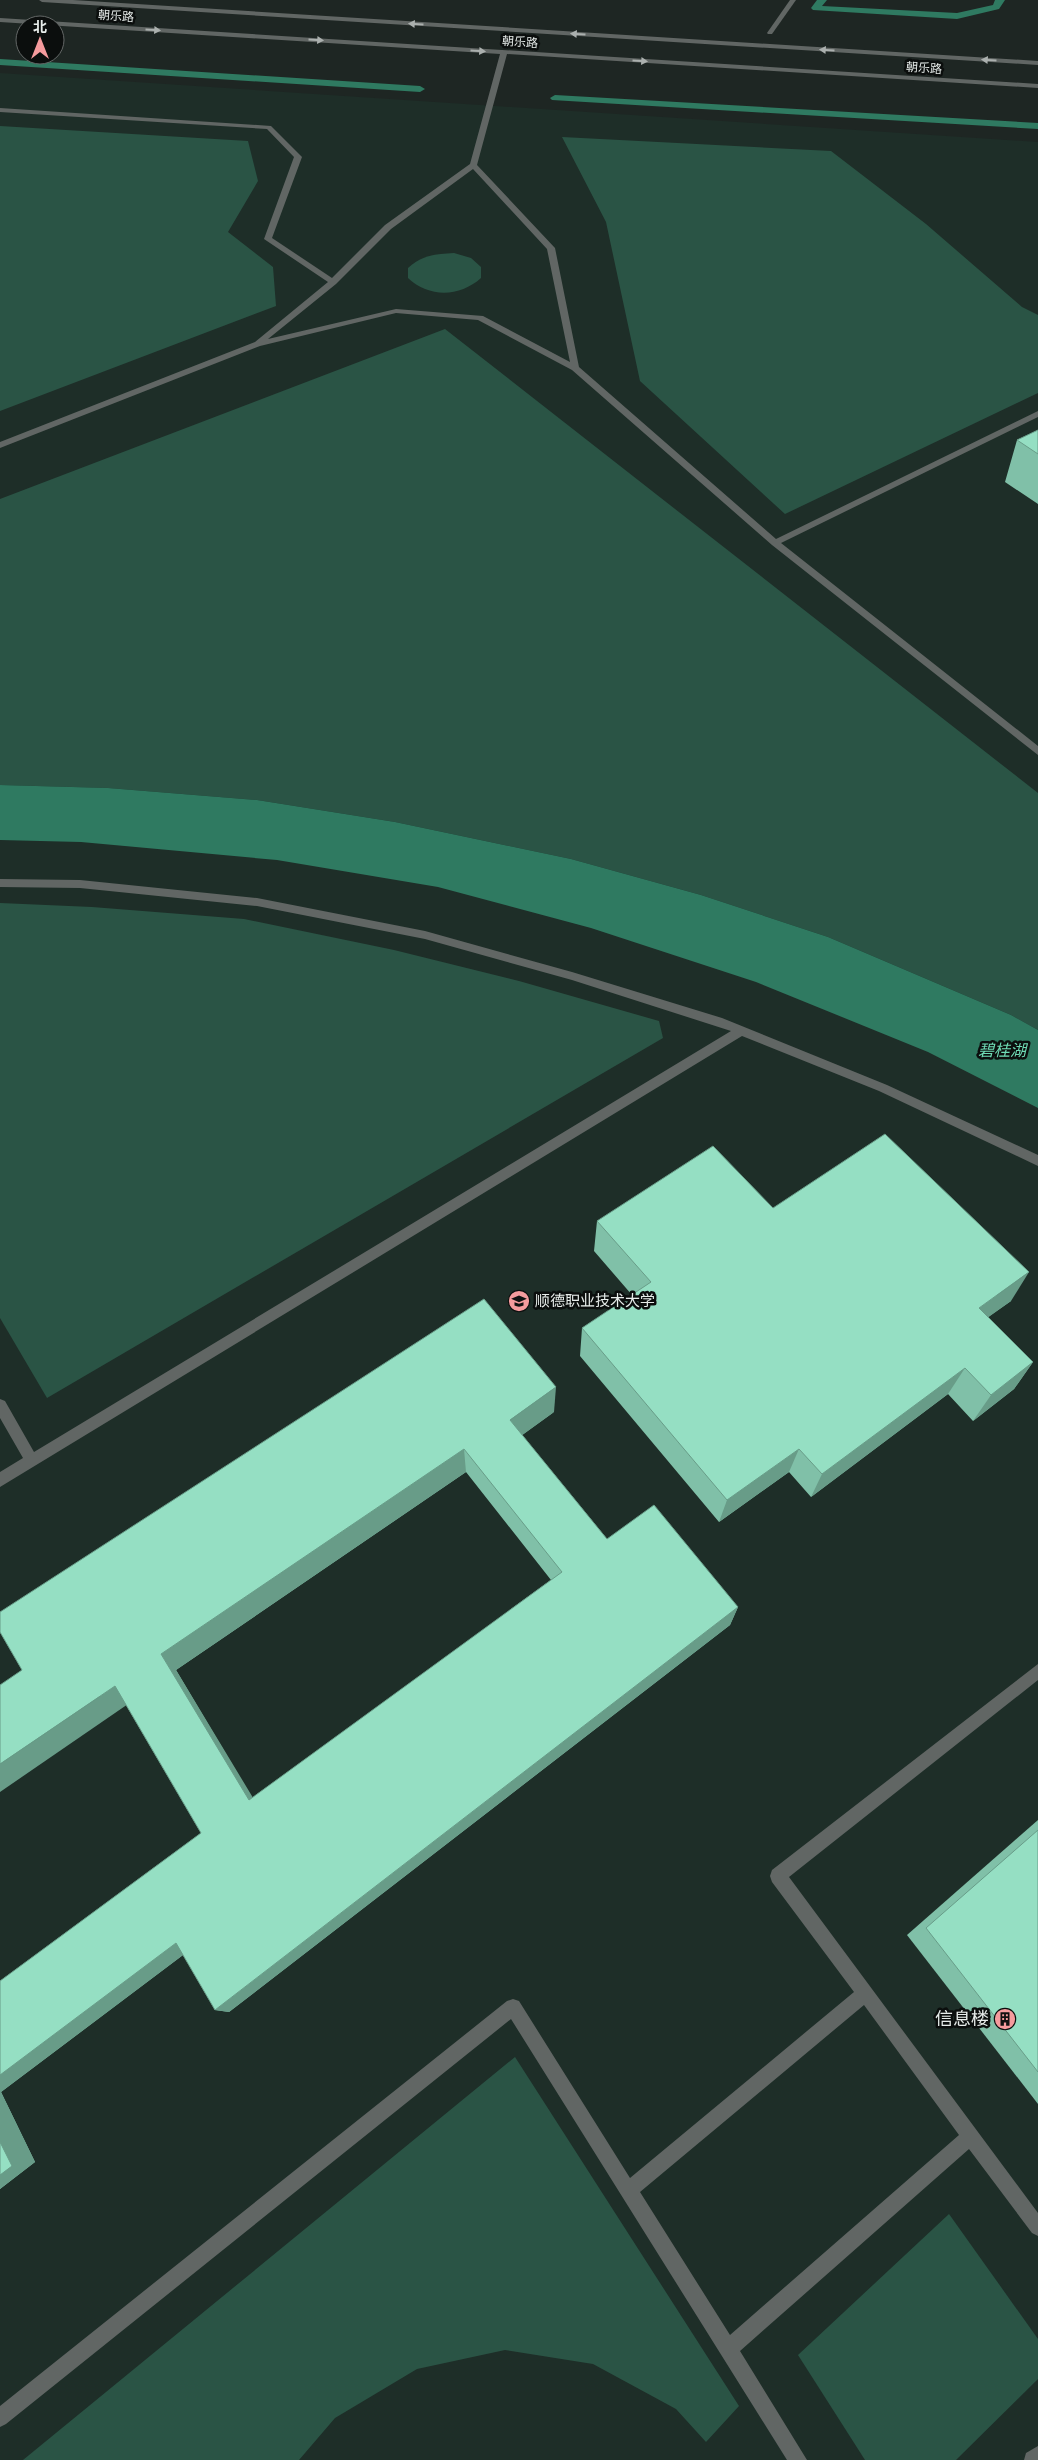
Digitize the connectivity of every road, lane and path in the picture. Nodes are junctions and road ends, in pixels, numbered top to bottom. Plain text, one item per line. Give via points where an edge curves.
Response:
1 (42, 0) edge
2 (793, 0) edge
3 (0, 20) edge
4 (770, 33) dead end
5 (504, 52) junction
6 (1038, 63) edge
7 (1038, 86) edge
8 (0, 110) edge
9 (473, 165) junction
10 (333, 282) junction
11 (257, 344) junction
12 (575, 368) junction
13 (1038, 414) edge
14 (0, 445) edge
15 (774, 542) junction
16 (1038, 751) edge
17 (0, 883) edge
18 (742, 1030) junction
19 (1038, 1161) edge
20 (0, 1405) edge
21 (32, 1460) junction
22 (0, 1480) edge
23 (1038, 1671) edge
24 (865, 1994) junction
25 (971, 2136) junction
26 (629, 2190) junction
27 (1038, 2226) edge
28 (730, 2348) junction
29 (0, 2418) edge
30 (1038, 2455) edge
31 (798, 2460) edge
32 (1033, 2460) edge

6 -> 1 street, 朝乐路
2 - 4 street
3 -> 5 street, 朝乐路
5 -> 7 street, 朝乐路
5 - 9 street
8 - 10 street via 269,127 298,158 268,238
9 - 10 street via 388,227
9 - 12 street via 552,248
10 - 11 street
11 - 12 street via 396,311 480,318
11 - 14 street
12 - 15 street
13 - 15 street
15 - 16 street
17 - 18 street via 80,884 256,902 416,934 572,976
18 - 19 street via 884,1088
18 - 21 street
20 - 21 street
21 - 22 street
23 - 24 street via 778,1876
24 - 25 street
24 - 26 street
25 - 27 street
25 - 28 street
26 - 28 street
26 - 29 street via 513,2007
28 - 31 street
30 - 32 street

